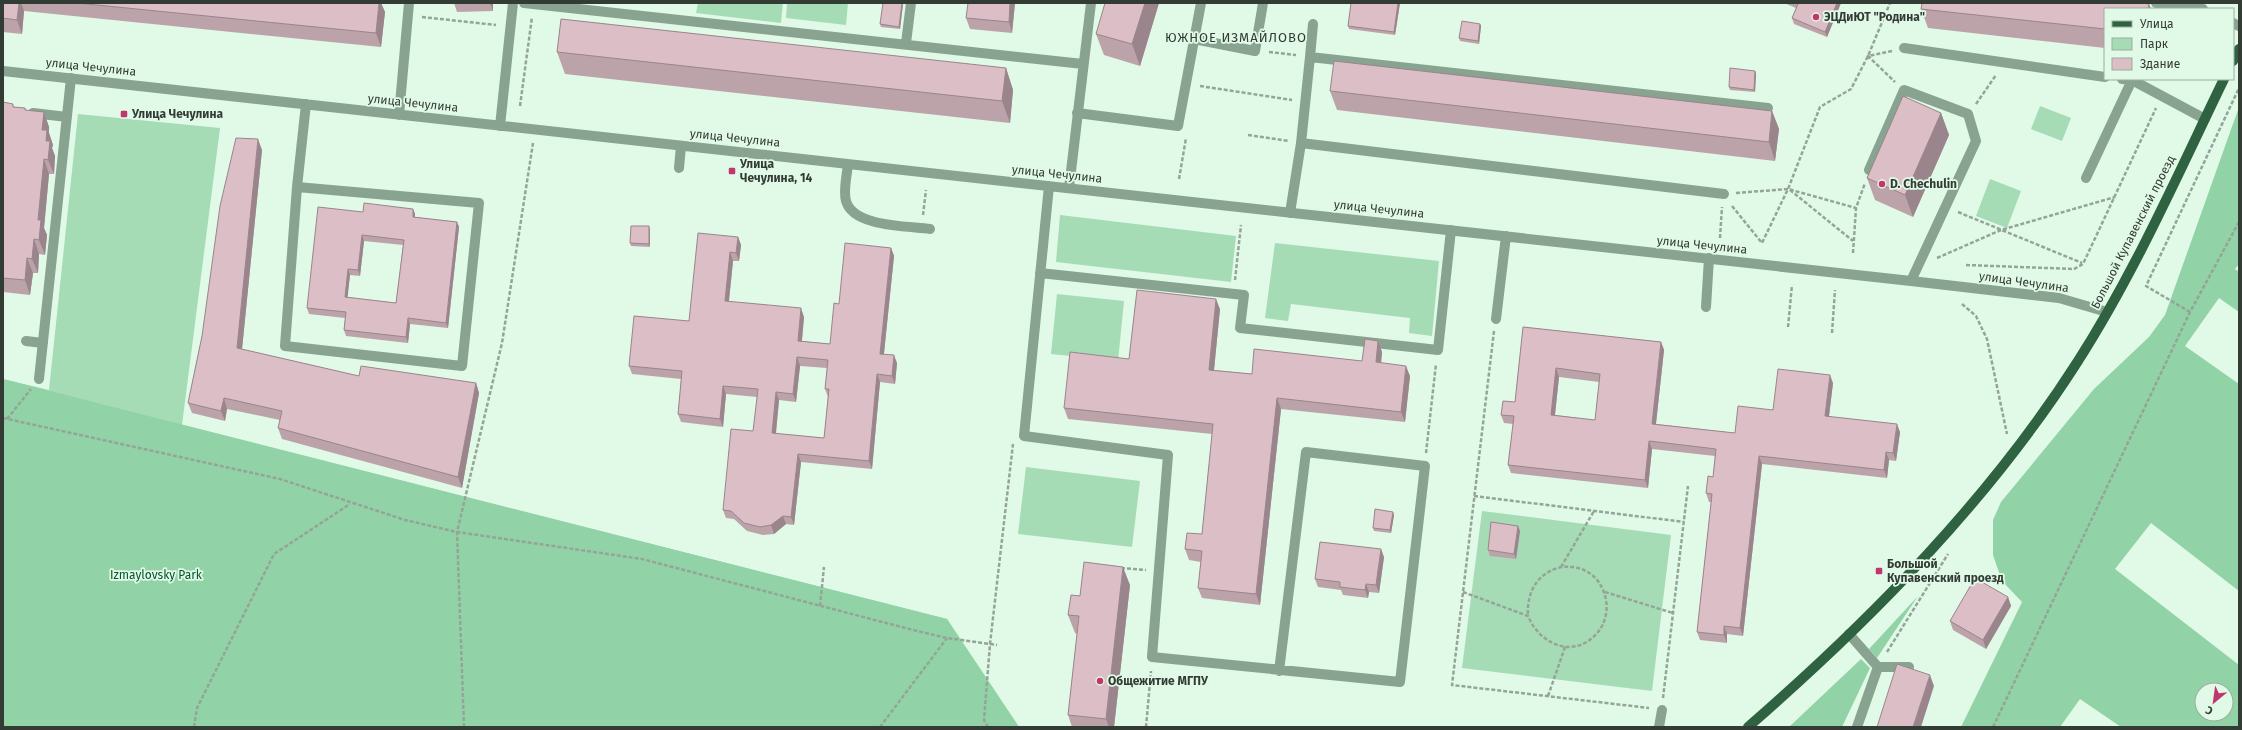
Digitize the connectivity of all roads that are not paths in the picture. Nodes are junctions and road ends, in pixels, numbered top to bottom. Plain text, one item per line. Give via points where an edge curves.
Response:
1 (409, 3) edge
2 (513, 3) edge
3 (529, 3) edge
4 (911, 3) edge
5 (1090, 3) edge
6 (1201, 3) edge
7 (1263, 3) edge
8 (2156, 3) edge
9 (2195, 8) edge
10 (1313, 24) dead end
11 (1194, 39) junction
12 (906, 43) junction
13 (1904, 48) road end
14 (2239, 49) edge
15 (1310, 57) junction
16 (2234, 59) edge
17 (1083, 64) junction
18 (3, 71) edge
19 (2104, 77) edge
20 (71, 78) junction
21 (2127, 80) edge
22 (2224, 80) edge
23 (306, 104) junction
24 (1768, 108) dead end
25 (26, 113) edge
26 (1077, 113) junction
27 (399, 115) junction
28 (67, 117) junction
29 (2205, 119) junction
30 (500, 126) junction
31 (1301, 143) junction
32 (681, 146) junction
33 (848, 164) junction
34 (679, 168) dead end
35 (1869, 170) edge
36 (2086, 178) dead end
37 (1049, 186) junction
38 (297, 187) junction
39 (1068, 188) junction
40 (1724, 194) road end
41 (1290, 213) junction
42 (926, 228) road end
43 (1451, 230) junction
44 (1506, 236) junction
45 (1709, 258) junction
46 (1040, 273) junction
47 (1911, 281) junction
48 (1706, 307) dead end
49 (2107, 312) junction
50 (1496, 319) road end
51 (26, 341) dead end
52 (43, 343) junction
53 (39, 379) road end
54 (1848, 634) junction
55 (1878, 667) junction
56 (1909, 667) edge
57 (1279, 671) junction
58 (1662, 710) road end
59 (1659, 727) edge
60 (1748, 727) edge
61 (1857, 727) edge

1 - 27 street
2 - 30 street
3 - 12 street
4 - 12 street
5 - 17 street
6 - 11 street
7 - 11 street via 1255,51
8 - 9 street
10 - 15 street
11 - 26 street via 1178,126
12 - 17 street
13 - 19 street
14 - 16 main road
15 - 24 street
15 - 31 street
17 - 26 street
18 - 20 street, улица Чечулина
20 - 23 street, улица Чечулина
20 - 28 street
21 - 29 street
21 - 36 street
22 - 29 main road, Большой Купавенский проезд
23 - 27 street, улица Чечулина
23 - 38 street
25 - 28 street
26 - 39 street
27 - 30 street, улица Чечулина
28 - 52 street
29 - 49 main road, Большой Купавенский проезд via 2128,276
30 - 32 street, улица Чечулина
31 - 40 street
31 - 41 street
32 - 33 street, улица Чечулина
32 - 34 street
33 - 37 street, улица Чечулина
33 - 42 street via 845,200 849,209 861,218 873,222
35 - 47 street via 1904,90 1968,114 1976,141
37 - 39 street, улица Чечулина
37 - 46 street
38 - 38 street via 479,203 462,366 285,346
39 - 41 street, улица Чечулина
41 - 43 street, улица Чечулина
43 - 44 street, улица Чечулина
43 - 46 street via 1438,350 1240,328 1244,294
44 - 45 street, улица Чечулина
44 - 50 street
45 - 47 street, улица Чечулина
45 - 48 street
46 - 57 street via 1024,436 1168,454 1152,657
47 - 49 street, улица Чечулина via 2059,298
49 - 54 main road, Большой Купавенский проезд via 2041,415 1989,481 1940,539
51 - 52 street
52 - 53 street
54 - 55 street
54 - 60 main road, Большой Купавенский проезд via 1820,665
55 - 56 street
55 - 61 street
57 - 57 street via 1400,682 1425,466 1306,452
58 - 59 street

